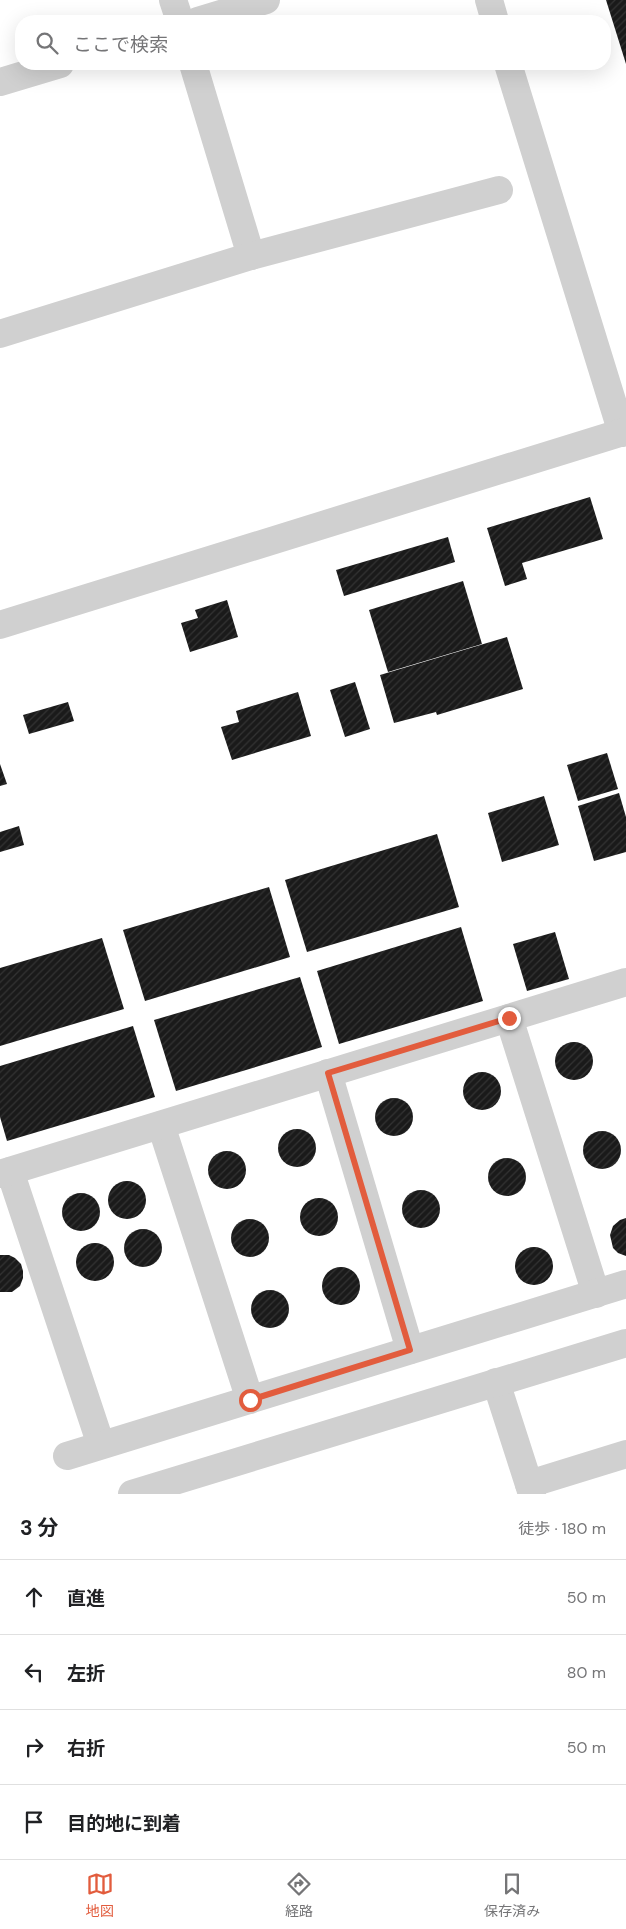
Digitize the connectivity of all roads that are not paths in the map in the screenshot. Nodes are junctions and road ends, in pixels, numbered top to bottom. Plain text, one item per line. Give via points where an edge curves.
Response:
1 (173, 0) edge
2 (266, 0) edge
3 (489, 0) edge
4 (178, 15) edge
5 (217, 15) edge
6 (493, 15) edge
7 (40, 70) edge
8 (195, 70) edge
9 (510, 70) edge
10 (0, 82) edge
11 (499, 190) dead end
12 (251, 256) junction
13 (0, 334) edge
14 (624, 432) edge
15 (0, 625) edge
16 (626, 982) edge
17 (509, 1018) junction
18 (328, 1073) junction
19 (161, 1125) junction
20 (5, 1173) edge
21 (626, 1284) edge
22 (596, 1294) junction
23 (626, 1343) edge
24 (410, 1350) junction
25 (496, 1382) junction
26 (250, 1400) junction
27 (101, 1446) junction
28 (626, 1454) edge
29 (67, 1456) dead end
30 (530, 1489) edge
31 (132, 1494) edge

1 - 4 lane
2 - 5 lane
3 - 6 lane
7 - 10 lane
8 - 12 lane
9 - 14 lane
11 - 12 lane
12 - 13 lane
14 - 15 lane
16 - 17 lane
17 - 18 lane
17 - 22 lane
18 - 19 lane
18 - 24 lane
19 - 20 lane
19 - 26 lane
20 - 27 lane
21 - 22 lane
22 - 24 lane
23 - 25 lane
24 - 26 lane
25 - 30 lane
25 - 31 lane
26 - 27 lane
27 - 29 lane
28 - 30 lane

